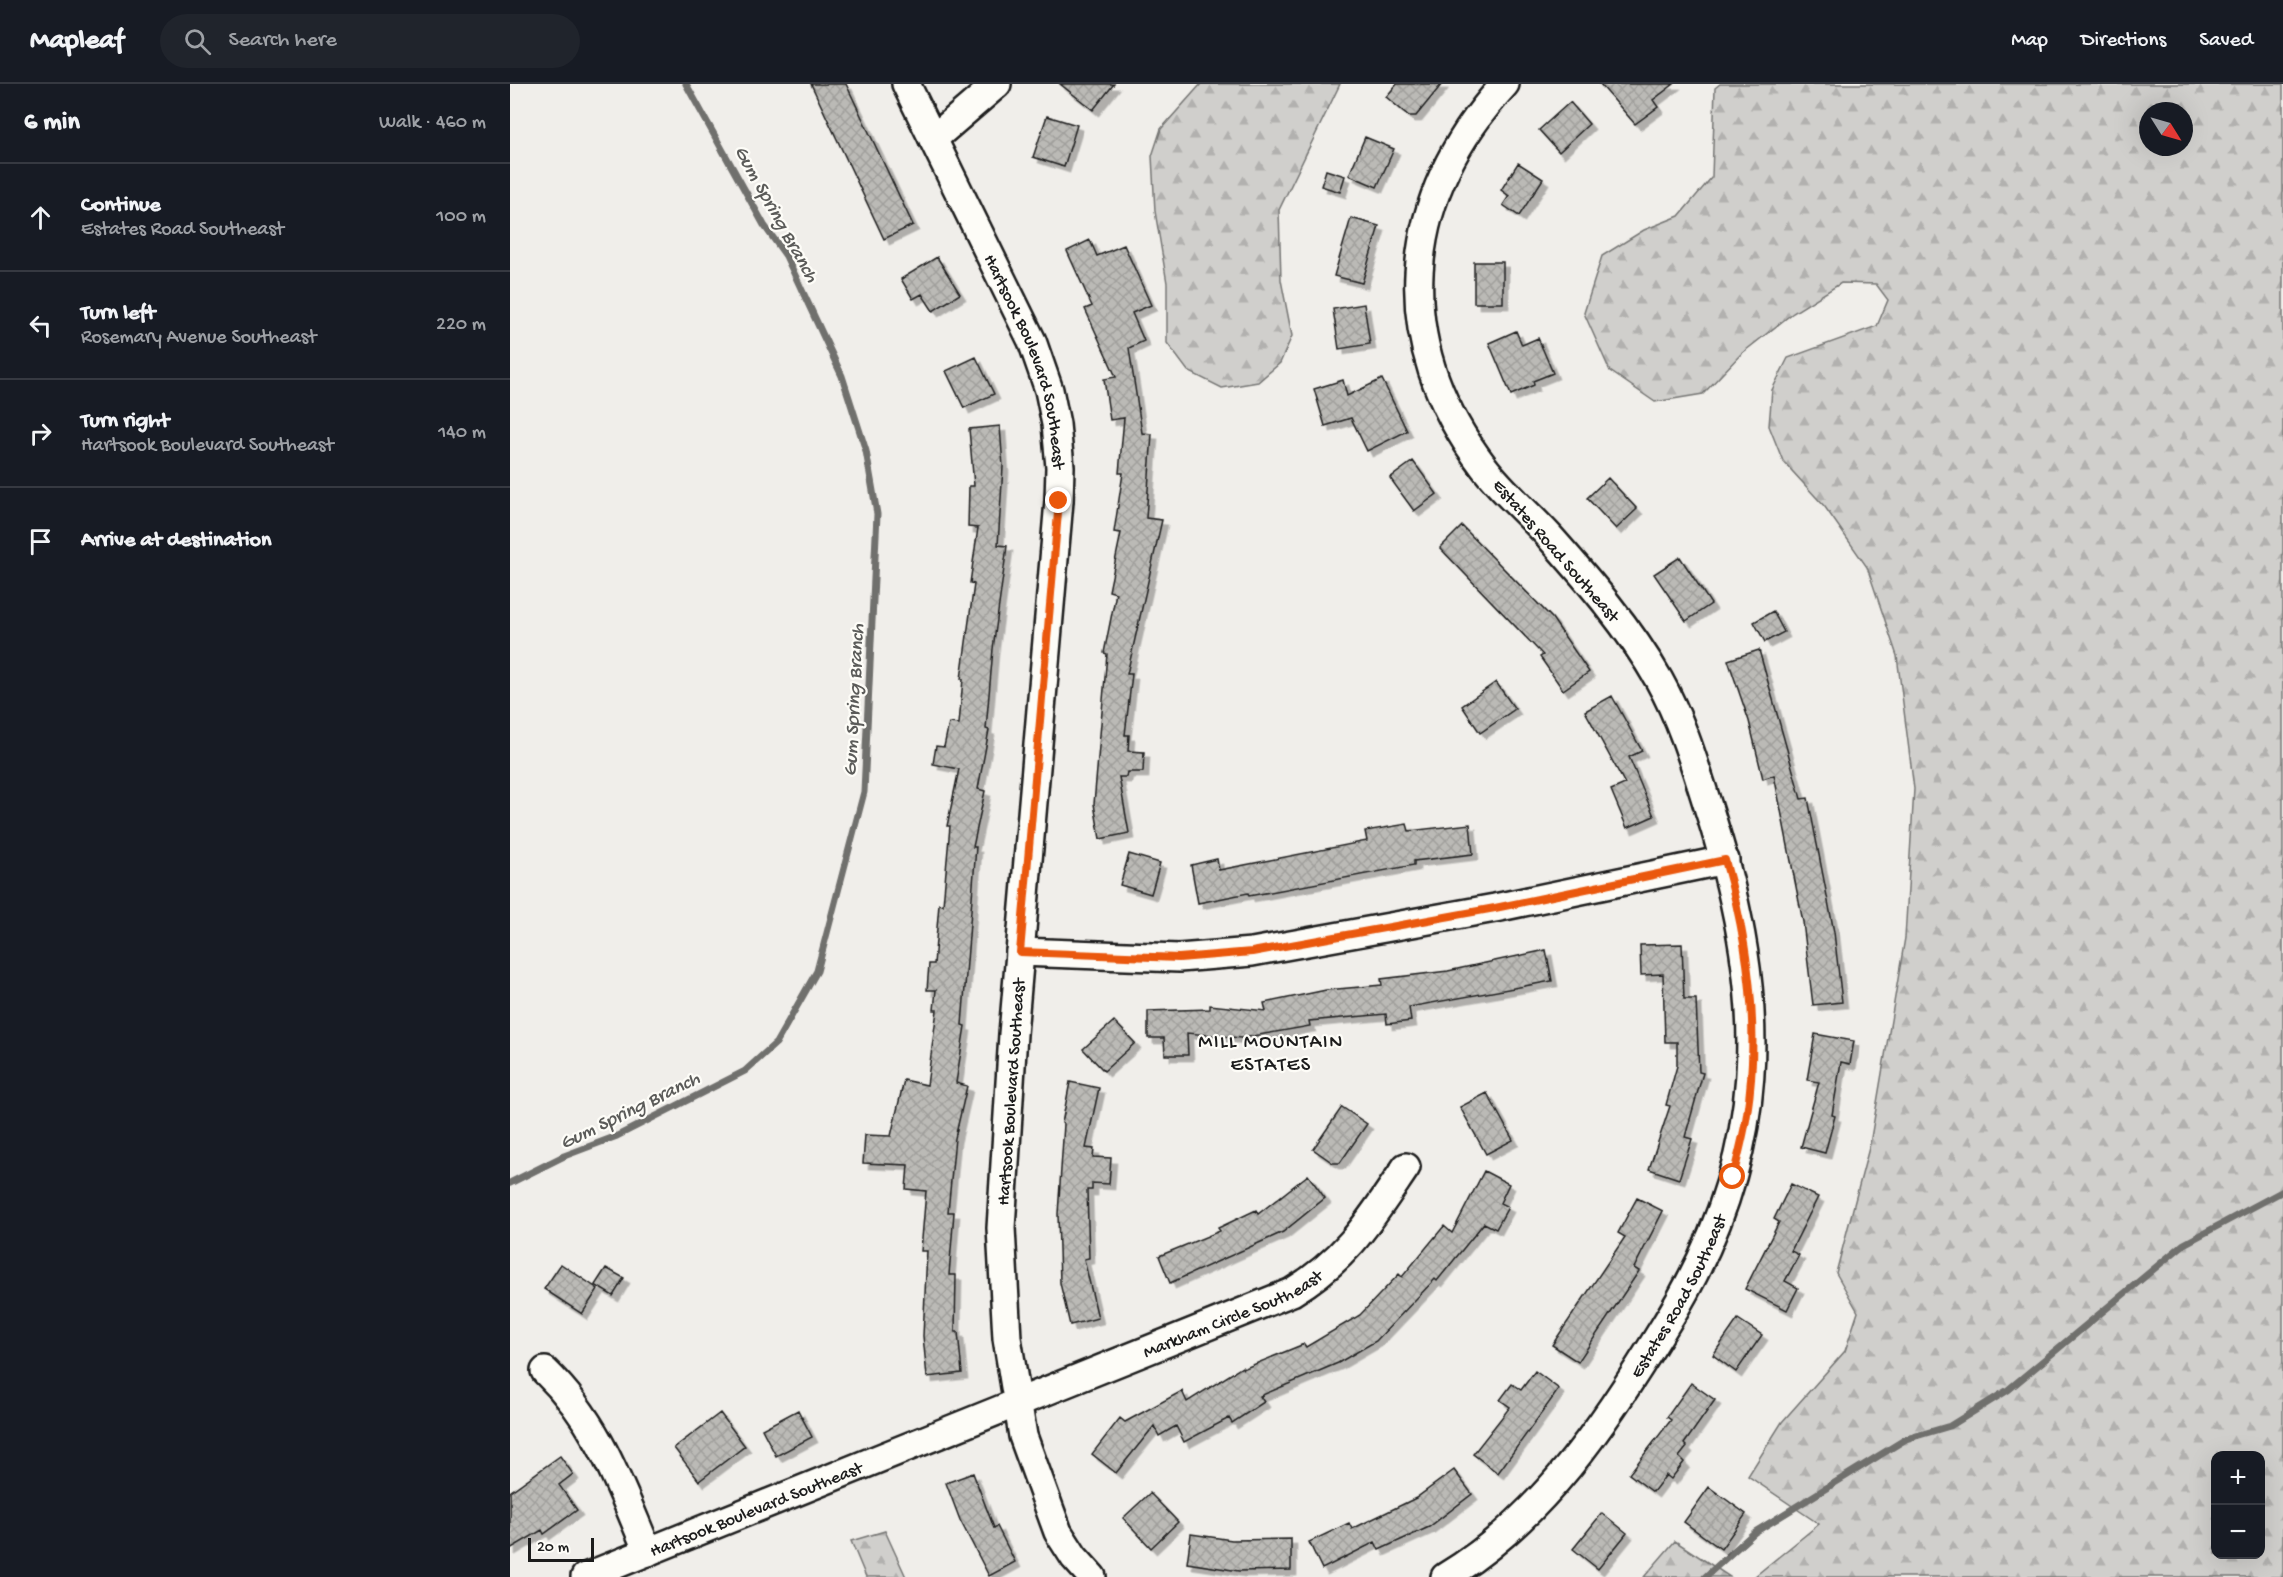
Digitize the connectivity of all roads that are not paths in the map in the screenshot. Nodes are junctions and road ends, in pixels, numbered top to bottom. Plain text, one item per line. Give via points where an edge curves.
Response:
1 (906, 84) edge
2 (997, 84) edge
3 (1505, 84) edge
4 (933, 139) junction
5 (1725, 860) junction
6 (1020, 952) junction
7 (1406, 1167) dead end
8 (545, 1371) dead end
9 (1017, 1403) junction
10 (648, 1552) junction
11 (585, 1577) edge
12 (1092, 1577) edge
13 (1445, 1577) edge

1 - 4 street, Hartsook Boulevard Southeast
2 - 4 street
3 - 5 street, Estates Road Southeast via 1462,138 1429,211 1418,274 1431,367 1455,422 1487,471 1593,587 1628,631 1658,679 1684,729
4 - 6 street, Hartsook Boulevard Southeast via 1032,341 1056,424 1059,501
5 - 6 street via 1252,952 1179,958
5 - 13 street, Estates Road Southeast via 1747,959 1752,1059 1748,1114 1733,1177 1712,1237 1684,1295 1592,1436 1540,1501 1509,1532
6 - 9 street, Hartsook Boulevard Southeast via 1001,1228 1007,1338
7 - 9 street, Markham Circle Southeast via 1358,1238 1335,1262 1292,1292
8 - 10 street via 584,1414 603,1445
9 - 10 street, Hartsook Boulevard Southeast
9 - 12 street via 1023,1436 1058,1532
10 - 11 street, Hartsook Boulevard Southeast

